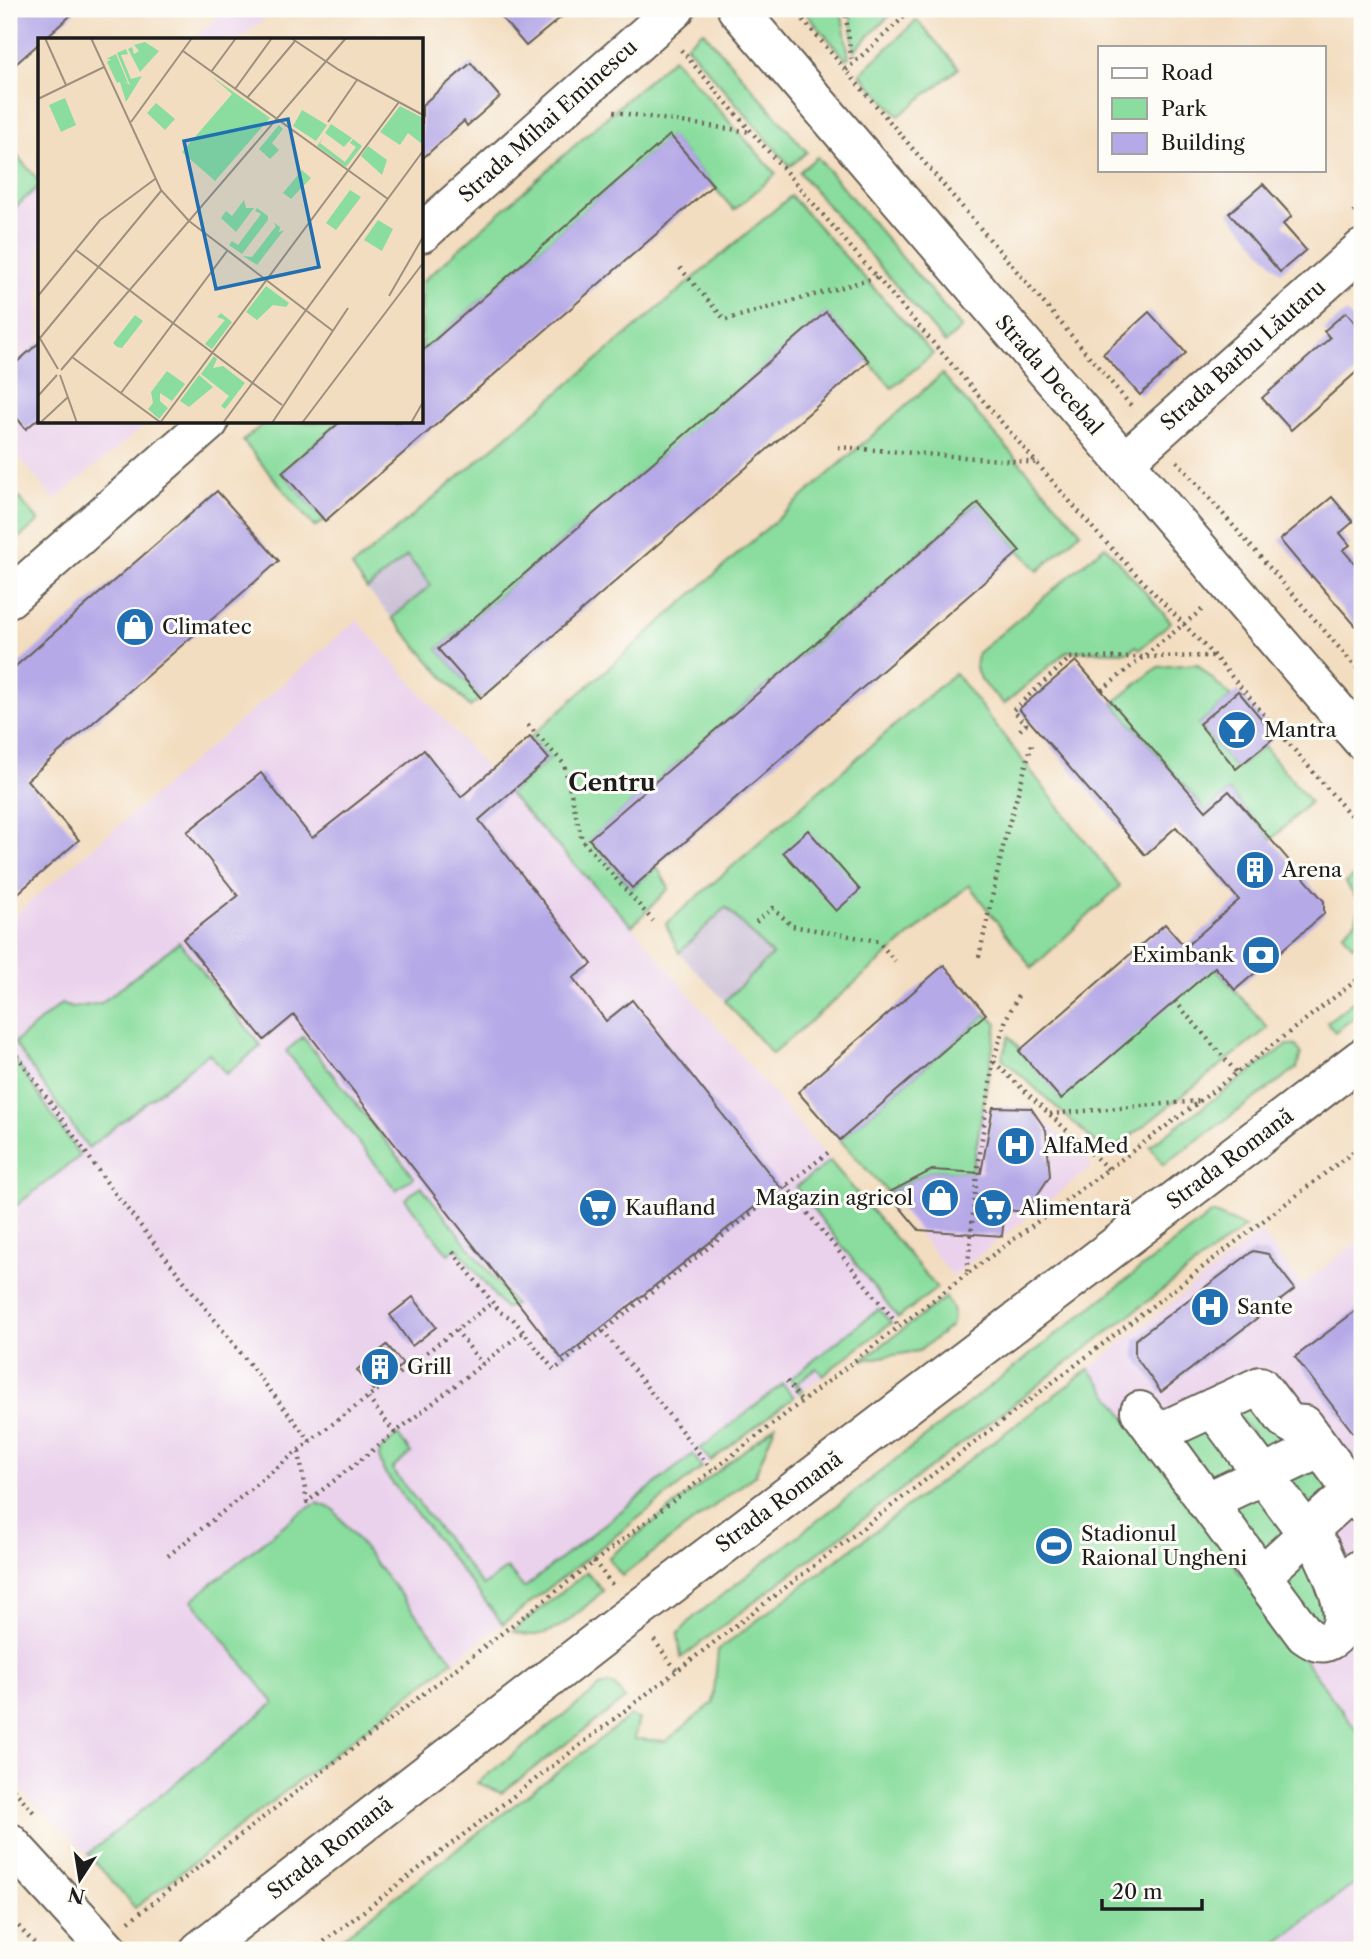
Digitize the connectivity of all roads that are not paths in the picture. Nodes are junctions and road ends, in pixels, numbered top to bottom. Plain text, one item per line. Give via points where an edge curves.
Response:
1 (737, 9) edge
2 (666, 17) edge
3 (424, 231) edge
4 (1362, 249) edge
5 (207, 424) edge
6 (1124, 462) junction
7 (9, 598) edge
8 (1362, 740) edge
9 (1362, 1058) edge
10 (1213, 1408) junction
11 (1321, 1448) junction
12 (1264, 1475) junction
13 (1357, 1497) edge
14 (1206, 1502) junction
15 (1308, 1534) junction
16 (1362, 1539) edge
17 (1354, 1572) edge
18 (1261, 1576) junction
19 (9, 1842) edge
20 (119, 1936) edge
21 (200, 1950) edge

1 - 6 street, Strada Decebal
2 - 3 street, Strada Mihai Eminescu
4 - 6 street, Strada Barbu Lăutaru
5 - 7 street
6 - 8 street, Strada Decebal
9 - 21 street, Strada Romană
10 - 11 street via 1260,1386 1285,1419 1304,1425
10 - 12 street
10 - 14 street via 1148,1423
11 - 12 street
11 - 13 street
12 - 14 street
12 - 15 street
13 - 15 street
14 - 18 street
15 - 17 street
15 - 18 street
16 - 17 street via 1353,1548
17 - 18 street via 1340,1632 1325,1643 1305,1635
19 - 20 street

